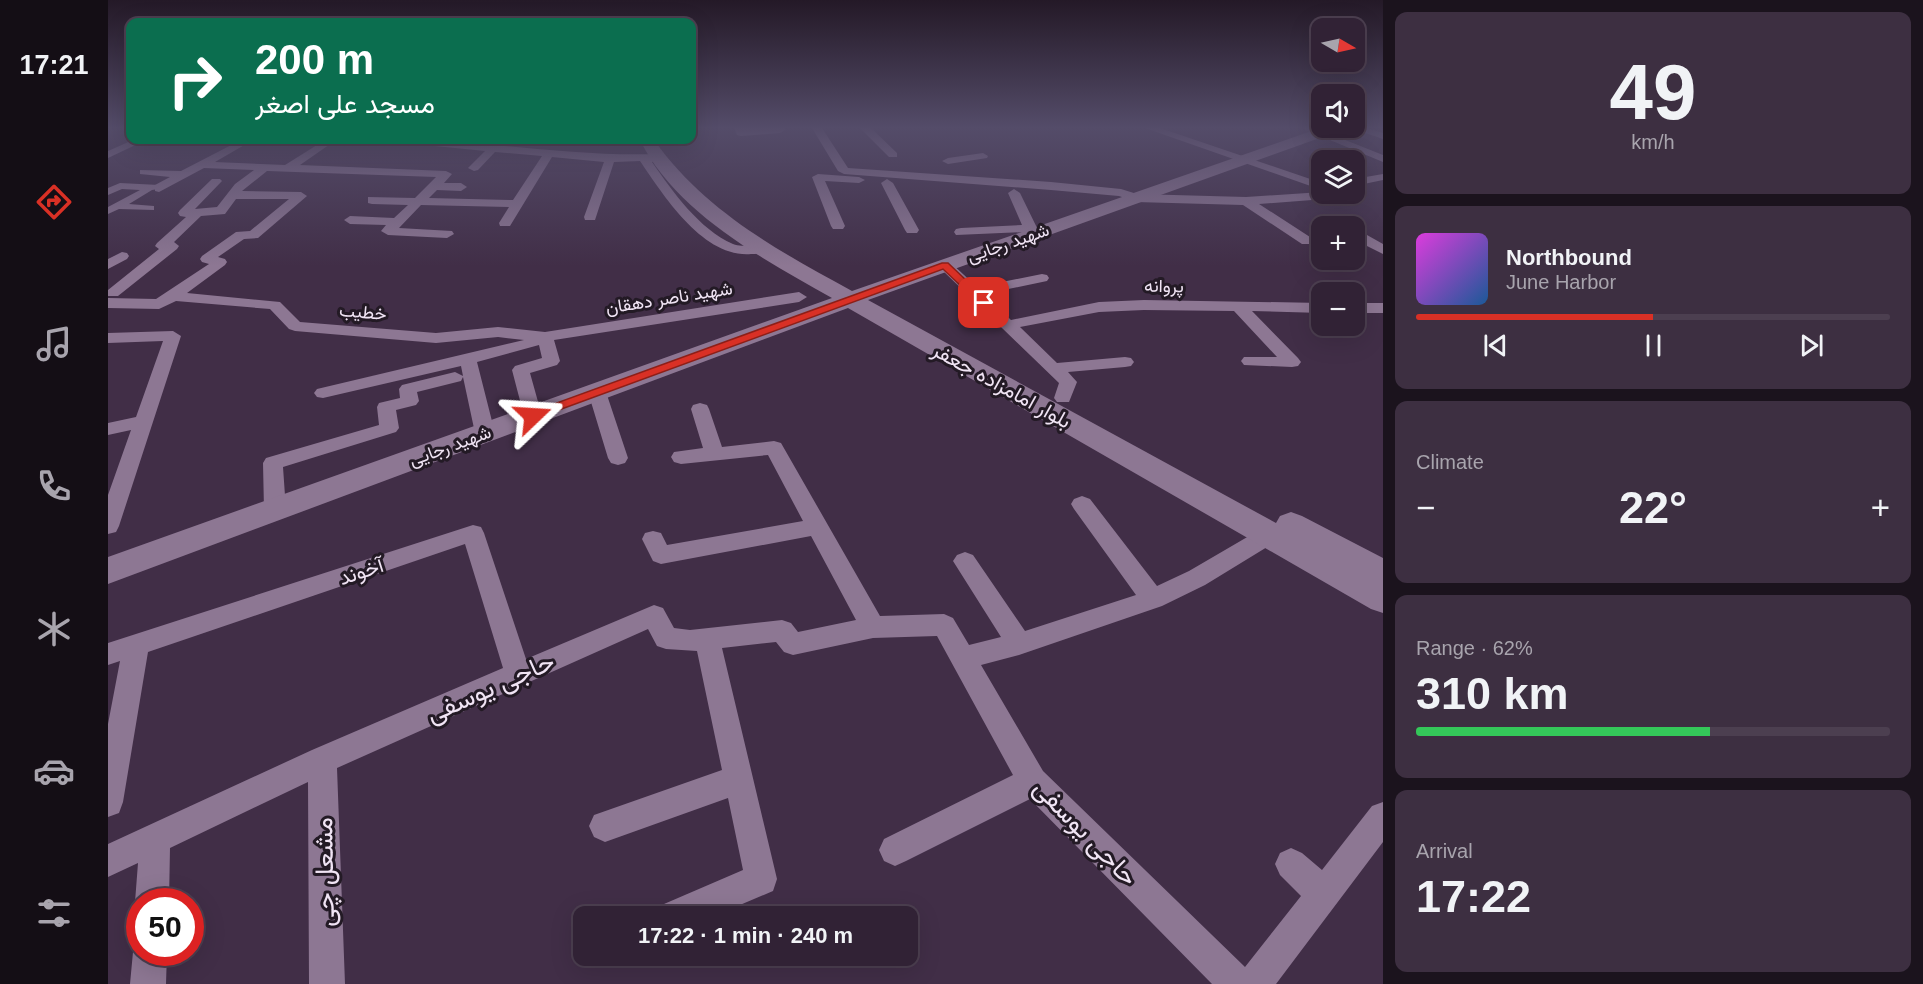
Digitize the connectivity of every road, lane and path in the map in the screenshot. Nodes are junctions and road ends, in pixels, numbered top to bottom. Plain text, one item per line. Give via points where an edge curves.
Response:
1 (169, 174) edge
2 (208, 174) edge
3 (256, 174) edge
4 (364, 174) edge
5 (444, 174) edge
6 (536, 174) edge
7 (605, 174) edge
8 (670, 174) edge
9 (697, 174) edge
10 (884, 174) edge
11 (1204, 174) edge
12 (1283, 174) edge
13 (183, 175) joint
14 (1383, 177) edge
15 (248, 180) junction
16 (1365, 181) edge
17 (216, 182) junction
18 (354, 182) dead end
19 (887, 183) junction
20 (1311, 184) edge
21 (434, 186) junction
22 (461, 187) dead end
23 (155, 188) junction
24 (108, 192) edge
25 (1014, 193) junction
26 (235, 195) junction
27 (1311, 196) edge
28 (372, 200) dead end
29 (1129, 200) junction
30 (418, 201) junction
31 (1246, 201) junction
32 (517, 204) junction
33 (119, 206) junction
34 (151, 208) dead end
35 (108, 212) edge
36 (197, 213) junction
37 (590, 216) dead end
38 (350, 220) dead end
39 (505, 223) dead end
40 (393, 226) junction
41 (838, 226) dead end
42 (912, 230) dead end
43 (1031, 231) junction
44 (961, 232) dead end
45 (447, 234) dead end
46 (1365, 240) edge
47 (1311, 241) edge
48 (1383, 250) edge
49 (122, 256) dead end
50 (108, 265) edge
51 (945, 265) junction
52 (810, 279) junction
53 (1042, 279) dead end
54 (900, 281) junction
55 (856, 291) junction
56 (973, 292) junction
57 (173, 296) junction
58 (109, 297) edge
59 (805, 306) junction
60 (1239, 307) junction
61 (1311, 308) edge
62 (1365, 308) edge
63 (1383, 308) edge
64 (904, 320) junction
65 (1008, 325) junction
66 (545, 337) junction
67 (108, 338) edge
68 (1250, 361) dead end
69 (1125, 362) dead end
70 (470, 366) junction
71 (1054, 368) junction
72 (597, 392) junction
73 (323, 393) dead end
74 (1064, 398) junction
75 (700, 409) dead end
76 (533, 416) junction
77 (143, 421) junction
78 (108, 429) edge
79 (485, 433) junction
80 (715, 454) junction
81 (681, 457) dead end
82 (618, 458) dead end
83 (1082, 504) dead end
84 (275, 510) junction
85 (108, 526) edge
86 (817, 527) junction
87 (1269, 535) junction
88 (653, 539) dead end
89 (966, 561) dead end
90 (108, 571) edge
91 (1383, 574) edge
92 (1153, 598) junction
93 (1383, 599) edge
94 (873, 627) junction
95 (707, 639) junction
96 (1019, 644) junction
97 (136, 645) junction
98 (108, 654) edge
99 (962, 658) junction
100 (518, 675) junction
101 (322, 760) junction
102 (739, 779) junction
103 (1034, 781) junction
104 (108, 802) edge
105 (1383, 817) edge
106 (605, 826) dead end
107 (154, 839) junction
108 (895, 850) dead end
109 (108, 861) edge
110 (1291, 864) dead end
111 (152, 888) edge
112 (1324, 894) junction
113 (699, 906) edge
114 (149, 966) edge
115 (148, 984) edge
116 (327, 984) edge
117 (1237, 984) edge
118 (1254, 984) edge

1 - 13 street
2 - 17 street via 194,182
3 - 15 street
4 - 18 street
5 - 21 street
6 - 32 street
7 - 37 street
8 - 52 main road, بلوار امامزاده جعفر via 723,225
9 - 55 main road, بلوار امامزاده جعفر via 745,221
10 - 29 street via 1121,193
11 - 29 main road, شهید رجایی
12 - 20 street
13 - 23 street
14 - 16 street
15 - 17 street
15 - 26 street
17 - 36 street via 183,213
19 - 25 street
19 - 41 street via 818,177
19 - 42 street
21 - 22 street
21 - 30 street
23 - 24 street via 120,186
23 - 33 street
25 - 29 street
25 - 43 street
26 - 36 street via 221,211
26 - 57 street via 301,196 253,235 241,235 207,259 220,262
27 - 31 street
28 - 30 street
29 - 31 street
29 - 43 main road, شهید رجایی
30 - 32 street
30 - 40 street
31 - 47 street
32 - 39 street
33 - 34 street
33 - 35 street
36 - 58 street via 162,246 172,246
38 - 40 street
40 - 45 street
43 - 44 street
43 - 51 main road, شهید رجایی
46 - 48 street
49 - 50 street
51 - 54 main road, شهید رجایی
51 - 56 street
52 - 55 main road, بلوار امامزاده جعفر
52 - 59 main road via 820,296 818,305
53 - 56 street
54 - 55 main road, شهید رجایی via 866,283
54 - 64 main road via 897,298
55 - 59 main road, شهید رجایی
55 - 64 main road, بلوار امامزاده جعفر
56 - 65 street
57 - 58 street, خطیب via 159,304
57 - 66 street, خطیب via 275,305 296,326 436,338 498,332
59 - 64 main road
59 - 66 street, شهید ناصر دهقان
59 - 72 main road, شهید رجایی
60 - 61 street, پروانه
60 - 65 street, پروانه via 1099,307
60 - 68 street via 1292,362
62 - 63 street
64 - 74 main road, بلوار امامزاده جعفر
64 - 87 main road, بلوار امامزاده جعفر
65 - 71 street
66 - 70 street
66 - 76 street via 550,361 520,370
67 - 77 street via 173,336
69 - 71 street
70 - 73 street
70 - 79 street
70 - 84 street via 408,389 410,401 386,407 389,428 273,463
71 - 74 street via 1068,382
72 - 76 main road, شهید رجایی
72 - 82 street
74 - 91 main road, بلوار امامزاده جعفر
75 - 80 street
76 - 79 main road, شهید رجایی
77 - 78 street
77 - 85 street
79 - 84 main road, شهید رجایی
80 - 81 street
80 - 86 street via 774,448
83 - 92 street
84 - 90 main road, شهید رجایی
86 - 88 street via 661,555
86 - 94 street
87 - 92 street via 1197,578
87 - 93 main road, بلوار امامزاده جعفر
89 - 96 street
92 - 96 street
94 - 95 street, حاجی یوسفی via 793,644 782,631
94 - 99 street, حاجی یوسفی via 944,626
95 - 100 street, حاجی یوسفی via 666,638 654,615
95 - 102 street
96 - 99 street
97 - 98 street, آخوند
97 - 100 street, آخوند via 473,533
97 - 104 street
99 - 103 street, حاجی یوسفی
100 - 101 street, حاجی یوسفی
101 - 107 street, حاجی یوسفی
101 - 116 street, مشعل چی
102 - 106 street
102 - 113 street via 761,879
103 - 108 street
103 - 117 street, حاجی یوسفی
105 - 112 street
107 - 109 street, حاجی یوسفی
107 - 111 street
110 - 112 street
112 - 118 street
114 - 115 street

